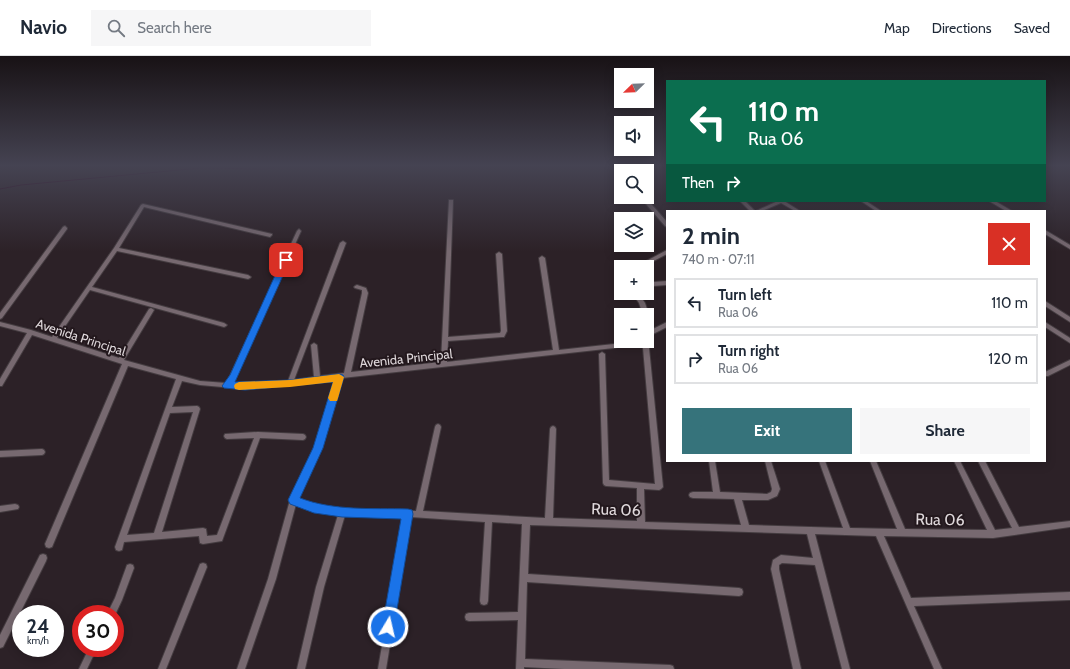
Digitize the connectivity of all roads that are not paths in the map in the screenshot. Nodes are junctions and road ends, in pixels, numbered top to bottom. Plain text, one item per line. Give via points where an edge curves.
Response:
1 (450, 201) dead end
2 (743, 202) edge
3 (779, 202) edge
4 (783, 202) edge
5 (865, 202) edge
6 (993, 202) edge
7 (648, 204) edge
8 (752, 210) edge
9 (760, 210) edge
10 (796, 210) edge
11 (877, 210) edge
12 (1008, 210) edge
13 (666, 224) edge
14 (65, 228) dead end
15 (298, 231) dead end
16 (1046, 233) edge
17 (270, 235) dead end
18 (343, 243) dead end
19 (1070, 246) edge
20 (116, 249) junction
21 (666, 253) edge
22 (499, 254) dead end
23 (542, 258) dead end
24 (652, 260) edge
25 (248, 277) dead end
26 (666, 283) edge
27 (654, 284) edge
28 (357, 287) dead end
29 (89, 288) junction
30 (1046, 304) edge
31 (151, 310) dead end
32 (0, 317) edge
33 (1070, 320) edge
34 (0, 324) edge
35 (224, 325) dead end
36 (666, 325) edge
37 (1046, 325) edge
38 (654, 331) edge
39 (31, 332) junction
40 (53, 339) junction
41 (445, 339) junction
42 (1070, 341) edge
43 (314, 345) dead end
44 (614, 346) edge
45 (646, 348) dead end
46 (556, 352) junction
47 (602, 354) dead end
48 (123, 362) junction
49 (1070, 362) edge
50 (444, 365) junction
51 (1046, 374) dead end
52 (347, 376) junction
53 (180, 377) junction
54 (339, 377) junction
55 (318, 380) junction
56 (290, 383) junction
57 (0, 384) edge
58 (227, 386) junction
59 (168, 410) junction
60 (438, 427) dead end
61 (553, 429) dead end
62 (258, 435) junction
63 (227, 436) dead end
64 (303, 437) dead end
65 (42, 452) dead end
66 (0, 454) edge
67 (712, 462) edge
68 (768, 462) edge
69 (822, 462) edge
70 (873, 462) edge
71 (957, 462) edge
72 (982, 462) edge
73 (640, 486) junction
74 (717, 495) junction
75 (693, 496) dead end
76 (737, 496) junction
77 (294, 500) junction
78 (15, 507) dead end
79 (0, 509) edge
80 (342, 512) junction
81 (408, 514) junction
82 (419, 514) junction
83 (489, 518) junction
84 (526, 521) junction
85 (549, 521) junction
86 (641, 524) junction
87 (1070, 524) edge
88 (746, 528) junction
89 (810, 530) junction
90 (1017, 531) junction
91 (848, 532) junction
92 (878, 532) junction
93 (902, 532) junction
94 (993, 534) junction
95 (157, 536) junction
96 (122, 539) junction
97 (49, 544) dead end
98 (119, 547) dead end
99 (43, 558) dead end
100 (819, 562) junction
101 (203, 567) dead end
102 (130, 568) dead end
103 (524, 578) junction
104 (739, 592) dead end
105 (1070, 596) edge
106 (484, 601) dead end
107 (908, 602) junction
108 (116, 605) edge
109 (522, 616) junction
110 (469, 617) dead end
111 (0, 644) edge
112 (89, 657) edge
113 (520, 666) edge
114 (83, 669) edge
115 (162, 669) edge
116 (241, 669) edge
117 (300, 669) edge
118 (382, 669) edge
119 (670, 669) edge
120 (797, 669) edge
121 (846, 669) edge
122 (938, 669) edge

1 - 41 street
2 - 8 street
3 - 9 street
4 - 10 street
5 - 11 street
6 - 12 street
7 - 13 street
14 - 32 street
15 - 58 street
16 - 19 street
17 - 20 street via 143,205
18 - 56 street
20 - 25 street
20 - 29 street
21 - 24 street
22 - 41 street via 504,331 502,335
23 - 46 street
26 - 27 street
28 - 52 street via 364,289 366,293
29 - 35 street
29 - 40 street
30 - 33 street
31 - 48 street
34 - 39 street, Avenida Principal
36 - 38 street
37 - 42 street
39 - 40 street, Avenida Principal
39 - 57 street
40 - 48 street, Avenida Principal
41 - 50 street
43 - 55 street
44 - 46 street, Avenida Principal
45 - 73 street via 659,487
46 - 50 street, Avenida Principal
47 - 73 street via 606,483
48 - 53 street, Avenida Principal
48 - 97 street
49 - 51 street
50 - 52 street, Avenida Principal
52 - 54 street, Avenida Principal
53 - 58 street, Avenida Principal via 200,383
53 - 59 street
54 - 55 street, Avenida Principal
54 - 77 street via 318,448
55 - 56 street, Avenida Principal
56 - 58 street, Avenida Principal
59 - 95 street via 197,409
59 - 96 street
60 - 82 street
61 - 85 street
62 - 63 street
62 - 64 street
62 - 95 street via 219,538 203,540 203,532
65 - 66 street
67 - 74 street
68 - 76 street via 776,489 774,494
69 - 91 street
70 - 93 street
71 - 94 street
72 - 90 street
73 - 86 street
74 - 75 street
74 - 76 street
76 - 88 street
77 - 80 street, Rua 06 via 314,508
77 - 116 street via 272,579
78 - 79 street
80 - 81 street, Rua 06
80 - 117 street
81 - 82 street, Rua 06
81 - 118 street
82 - 83 street, Rua 06
83 - 84 street, Rua 06
83 - 106 street
84 - 85 street, Rua 06
84 - 103 street
85 - 86 street, Rua 06
86 - 88 street, Rua 06
87 - 90 street, Rua 06
88 - 89 street, Rua 06
89 - 91 street, Rua 06
89 - 100 street
90 - 94 street, Rua 06
91 - 92 street, Rua 06
92 - 93 street, Rua 06
92 - 107 street
93 - 94 street, Rua 06
95 - 96 street
96 - 98 street
99 - 111 street
100 - 120 street via 781,559 776,563 775,569
100 - 121 street
101 - 115 street
102 - 108 street
103 - 104 street
103 - 109 street
105 - 107 street
107 - 122 street
109 - 110 street
109 - 113 street
112 - 114 street
113 - 119 street

